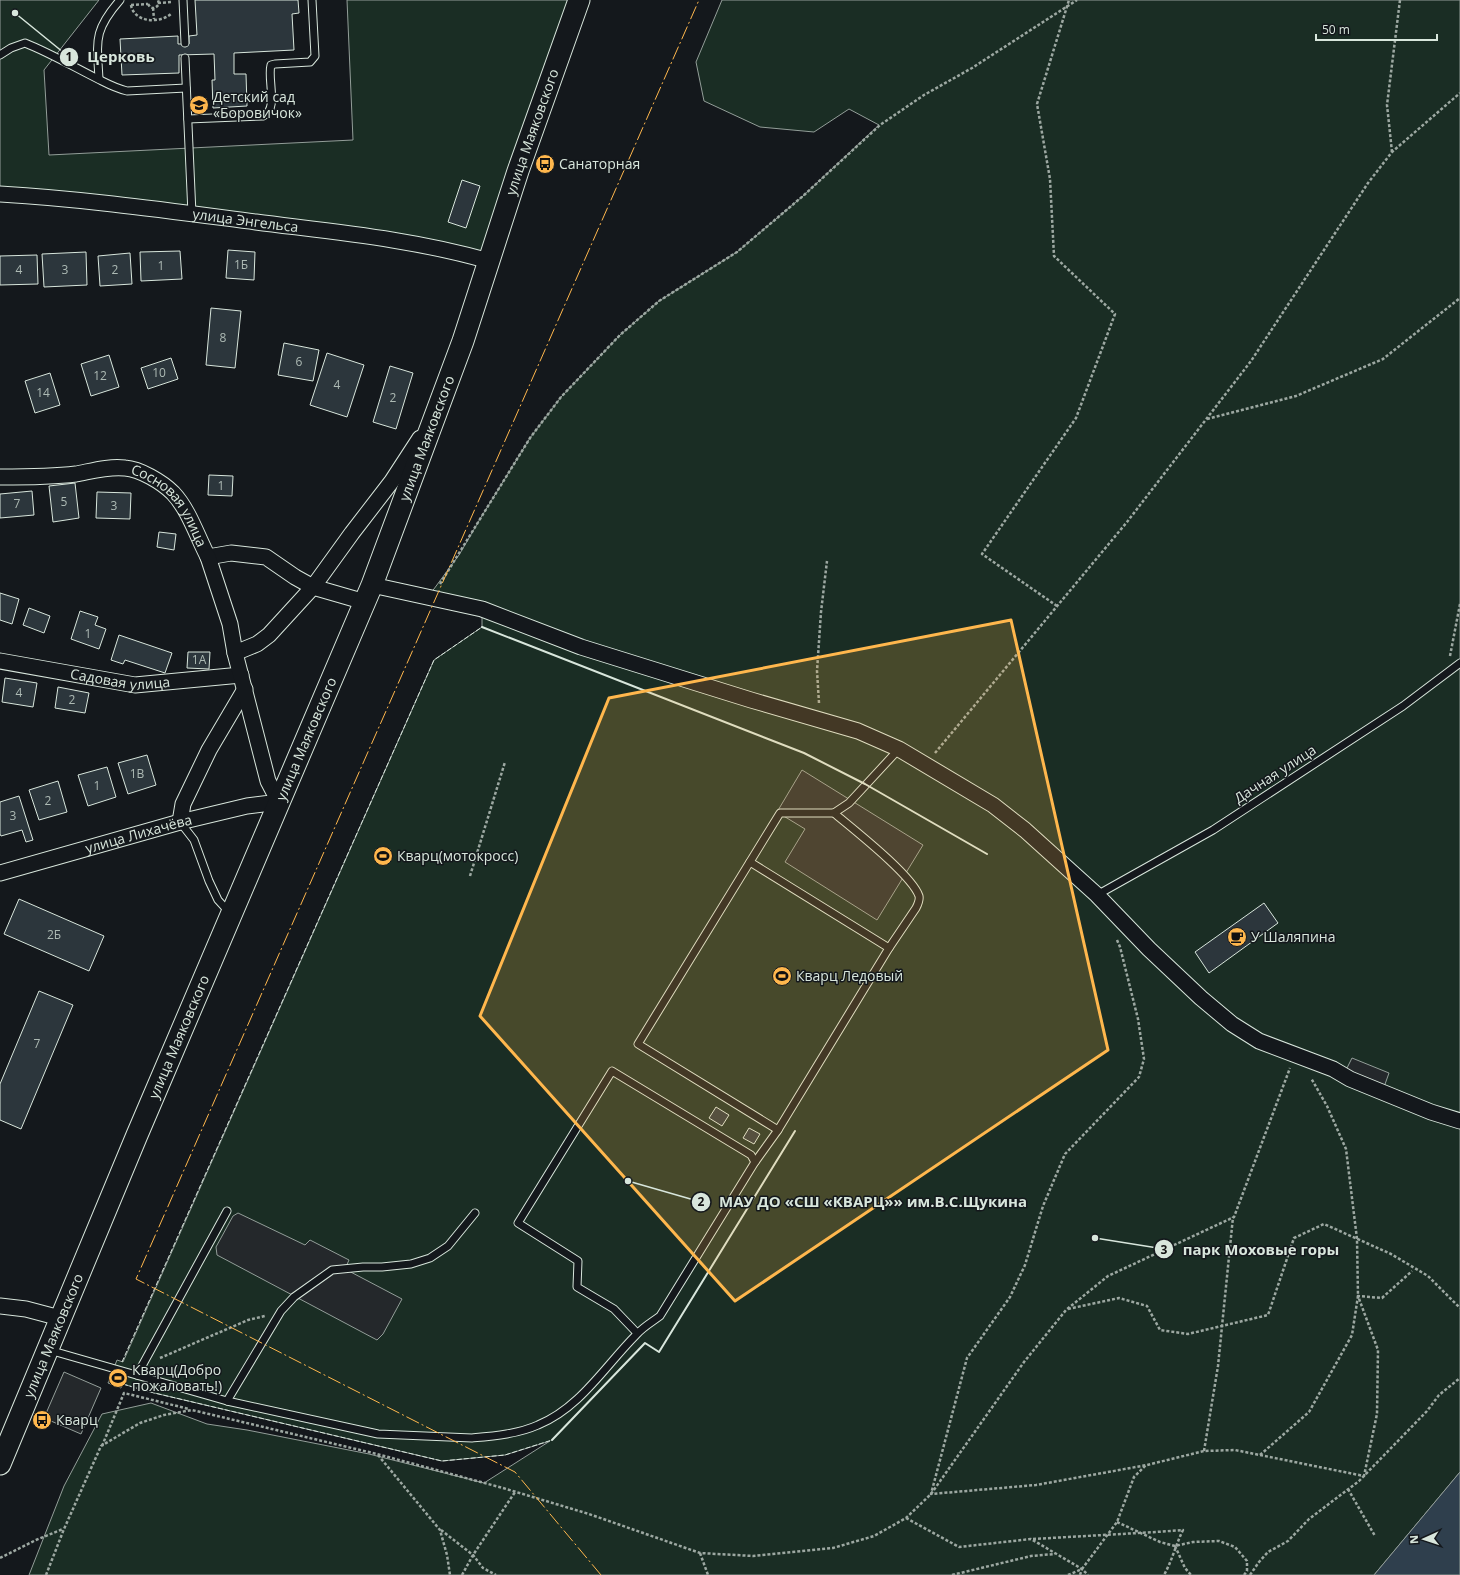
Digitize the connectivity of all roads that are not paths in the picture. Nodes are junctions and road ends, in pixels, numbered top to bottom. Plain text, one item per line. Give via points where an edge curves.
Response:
1 (120, 0) edge
2 (183, 0) edge
3 (312, 0) edge
4 (578, 0) edge
5 (185, 42) dead end
6 (0, 55) edge
7 (185, 58) dead end
8 (99, 79) junction
9 (186, 88) junction
10 (188, 119) junction
11 (0, 194) edge
12 (192, 214) junction
13 (489, 261) junction
14 (436, 414) junction
15 (0, 476) edge
16 (208, 557) junction
17 (313, 587) junction
18 (368, 594) junction
19 (235, 653) junction
20 (0, 661) edge
21 (1460, 663) edge
22 (243, 682) junction
23 (898, 749) junction
24 (279, 802) junction
25 (834, 813) junction
26 (180, 822) junction
27 (750, 862) junction
28 (0, 873) edge
29 (1098, 895) junction
30 (231, 915) junction
31 (889, 948) junction
32 (1460, 1121) edge
33 (778, 1130) junction
34 (755, 1162) junction
35 (227, 1211) dead end
36 (475, 1214) dead end
37 (0, 1306) edge
38 (60, 1318) junction
39 (637, 1333) junction
40 (47, 1349) junction
41 (138, 1375) junction
42 (227, 1401) junction
43 (0, 1464) edge

1 - 8 lane via 100,27
2 - 5 lane
3 - 10 lane via 315,56 310,62 272,66 271,106 268,113 263,116
4 - 13 main road, улица Маяковского
6 - 8 lane via 26,43
7 - 9 lane
8 - 9 lane via 127,91
9 - 10 lane
10 - 12 lane
11 - 12 street, улица Энгельса via 92,201
12 - 13 street, улица Энгельса via 384,238 453,251
13 - 14 main road, улица Маяковского
14 - 17 street via 392,482
14 - 18 main road, улица Маяковского
15 - 16 street, Сосновая улица via 75,474 125,468 146,474 173,493 186,512
16 - 17 street, Сосновая улица via 231,553 266,557
16 - 19 street via 230,624
17 - 18 street, Сосновая улица
17 - 19 street via 269,635 258,644
18 - 23 street, Сосновая улица via 428,597 482,609 581,647 858,731
18 - 24 main road, улица Маяковского
19 - 22 street
20 - 22 street, Садовая улица via 135,685
21 - 29 lane, Дачная улица via 1404,706 1213,830
22 - 24 street via 268,781
22 - 26 street via 183,804
23 - 25 lane via 849,803
23 - 29 street, Сосновая улица via 993,805
24 - 26 street, улица Лихачёва via 247,806
24 - 30 main road, улица Маяковского
25 - 27 lane via 780,814
25 - 31 lane via 905,875 919,896 916,908
26 - 28 street, улица Лихачёва
26 - 30 lane via 194,840 208,881 218,900
27 - 31 lane
27 - 33 lane via 638,1044
29 - 32 street, Сосновая улица via 1149,949 1201,998 1259,1042
30 - 38 main road, улица Маяковского
31 - 33 lane
33 - 34 lane
34 - 39 lane via 660,1316
34 - 39 lane via 751,1155 612,1071 518,1223 578,1261 577,1287 614,1309
35 - 41 lane
36 - 42 lane via 448,1246 430,1258 411,1264 332,1270 294,1297 281,1311
37 - 38 street via 26,1309
38 - 40 main road, улица Маяковского
39 - 42 lane via 585,1392 555,1416 538,1426 500,1434 472,1438 378,1434
40 - 41 lane
40 - 43 main road, улица Маяковского
41 - 42 lane

